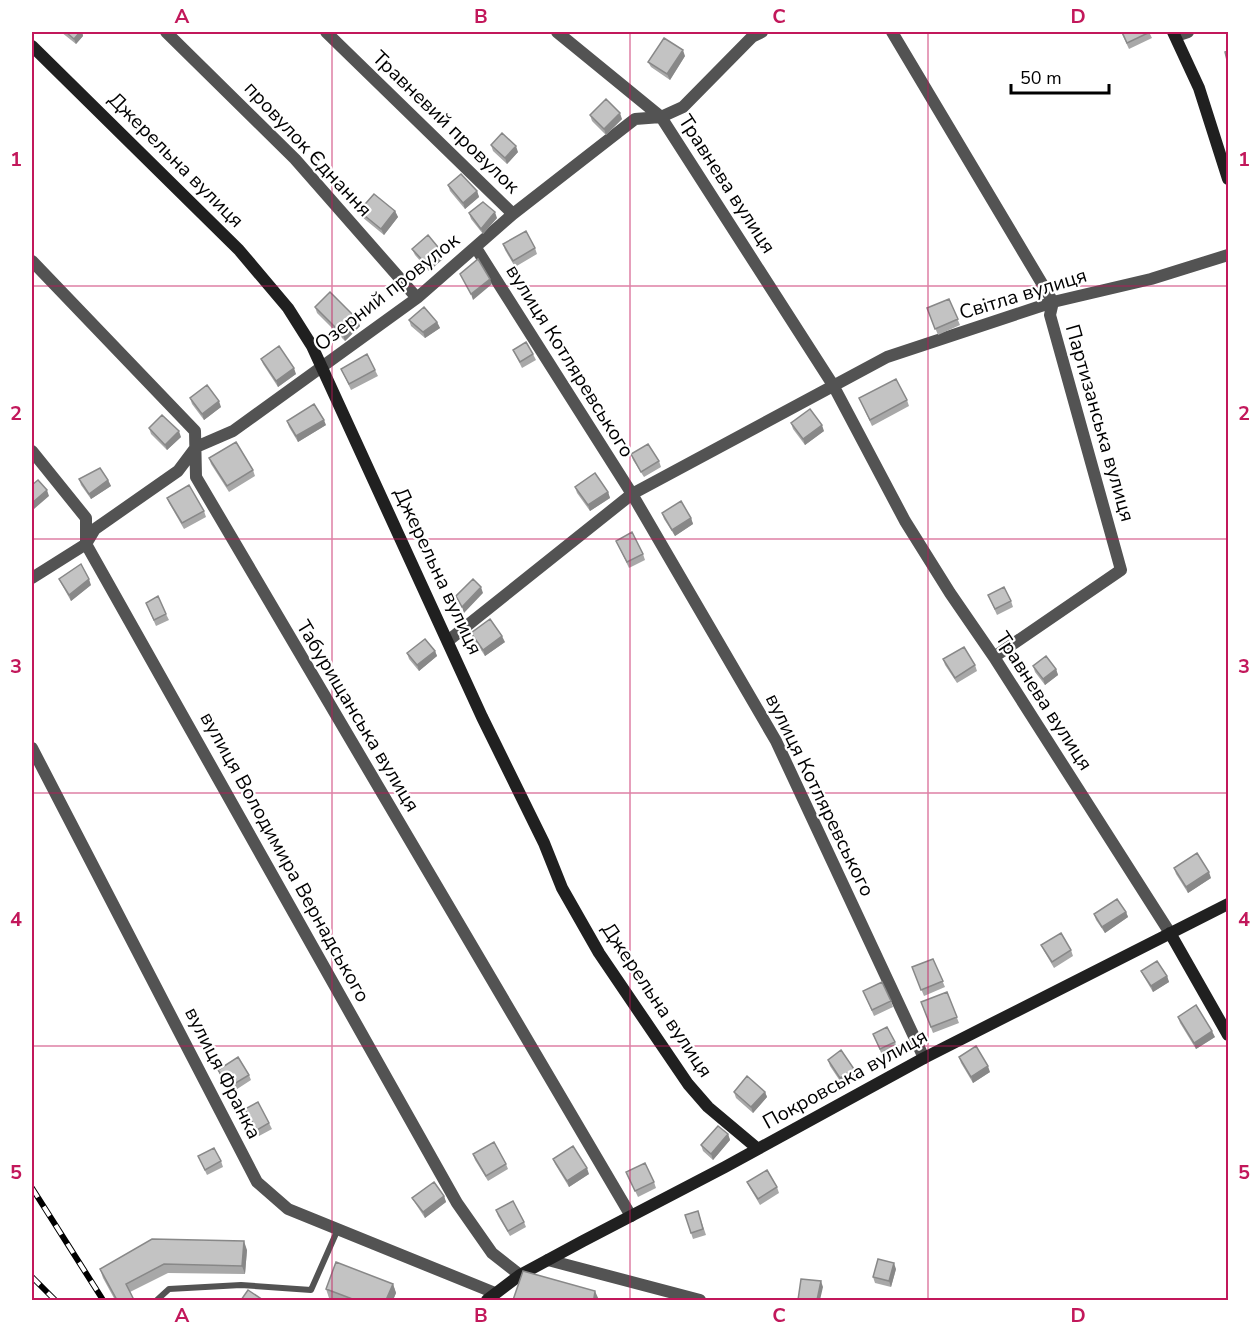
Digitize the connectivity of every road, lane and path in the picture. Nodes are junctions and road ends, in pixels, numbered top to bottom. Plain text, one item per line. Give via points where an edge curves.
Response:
1 (166, 32) edge
2 (326, 32) edge
3 (557, 32) edge
4 (892, 32) edge
5 (1179, 33) edge
6 (753, 34) edge
7 (32, 46) edge
8 (660, 117) junction
9 (1228, 179) edge
10 (513, 214) junction
11 (476, 248) junction
12 (1228, 255) edge
13 (32, 261) edge
14 (417, 298) junction
15 (1053, 302) junction
16 (320, 368) junction
17 (833, 385) junction
18 (196, 447) junction
19 (32, 451) edge
20 (632, 494) junction
21 (87, 544) junction
22 (32, 578) edge
23 (449, 640) junction
24 (994, 657) junction
25 (32, 748) edge
26 (1228, 904) edge
27 (1170, 933) junction
28 (1228, 1035) edge
29 (924, 1058) junction
30 (758, 1149) junction
31 (631, 1216) junction
32 (338, 1229) junction
33 (548, 1260) junction
34 (520, 1275) junction
35 (491, 1297) edge
36 (157, 1300) edge
37 (700, 1300) edge

1 - 14 street, провулок Єднання via 295,159
2 - 10 street, Травневий провулок
3 - 8 street, Травнева вулиця
4 - 15 street, Партизанська вулиця
5 - 9 street
6 - 8 street, Озерний провулок via 683,107
7 - 16 street, Джерельна вулиця via 239,250 288,308 312,346
8 - 10 street, Озерний провулок via 635,119
8 - 17 street, Травнева вулиця
10 - 11 street, Озерний провулок
11 - 14 street, Озерний провулок
11 - 20 street, вулиця Котляревського
12 - 15 street, Світла вулиця via 1151,279
13 - 18 street, Табурищанська вулиця via 195,431
14 - 16 street, Озерний провулок
15 - 17 street, Світла вулиця via 887,357
15 - 24 street, Партизанська вулиця via 1050,315 1121,570
16 - 18 street, Озерний провулок via 232,431
16 - 23 street, Джерельна вулиця
17 - 20 street
17 - 24 street, Травнева вулиця via 905,521
18 - 21 street, Озерний провулок via 178,471 95,529
18 - 31 street, Табурищанська вулиця via 196,477
19 - 21 street, вулиця Володимира Вернадського via 86,518
20 - 23 street
20 - 29 street, вулиця Котляревського via 776,741
21 - 22 street, Озерний провулок
21 - 34 street, вулиця Володимира Вернадського via 457,1203 492,1254
23 - 30 street, Джерельна вулиця via 562,888 599,953 688,1084 708,1107
24 - 27 street, Травнева вулиця
25 - 32 street, вулиця Франка via 257,1182 288,1209
26 - 27 street, Покровська вулиця
27 - 28 street, Травнева вулиця
27 - 29 street, Покровська вулиця
29 - 30 street, Покровська вулиця
30 - 31 street, Покровська вулиця
31 - 33 street, Покровська вулиця
32 - 35 street, вулиця Франка
32 - 36 lane via 311,1290 241,1285 169,1289
33 - 34 street, Покровська вулиця
33 - 37 street
34 - 35 street, Покровська вулиця

